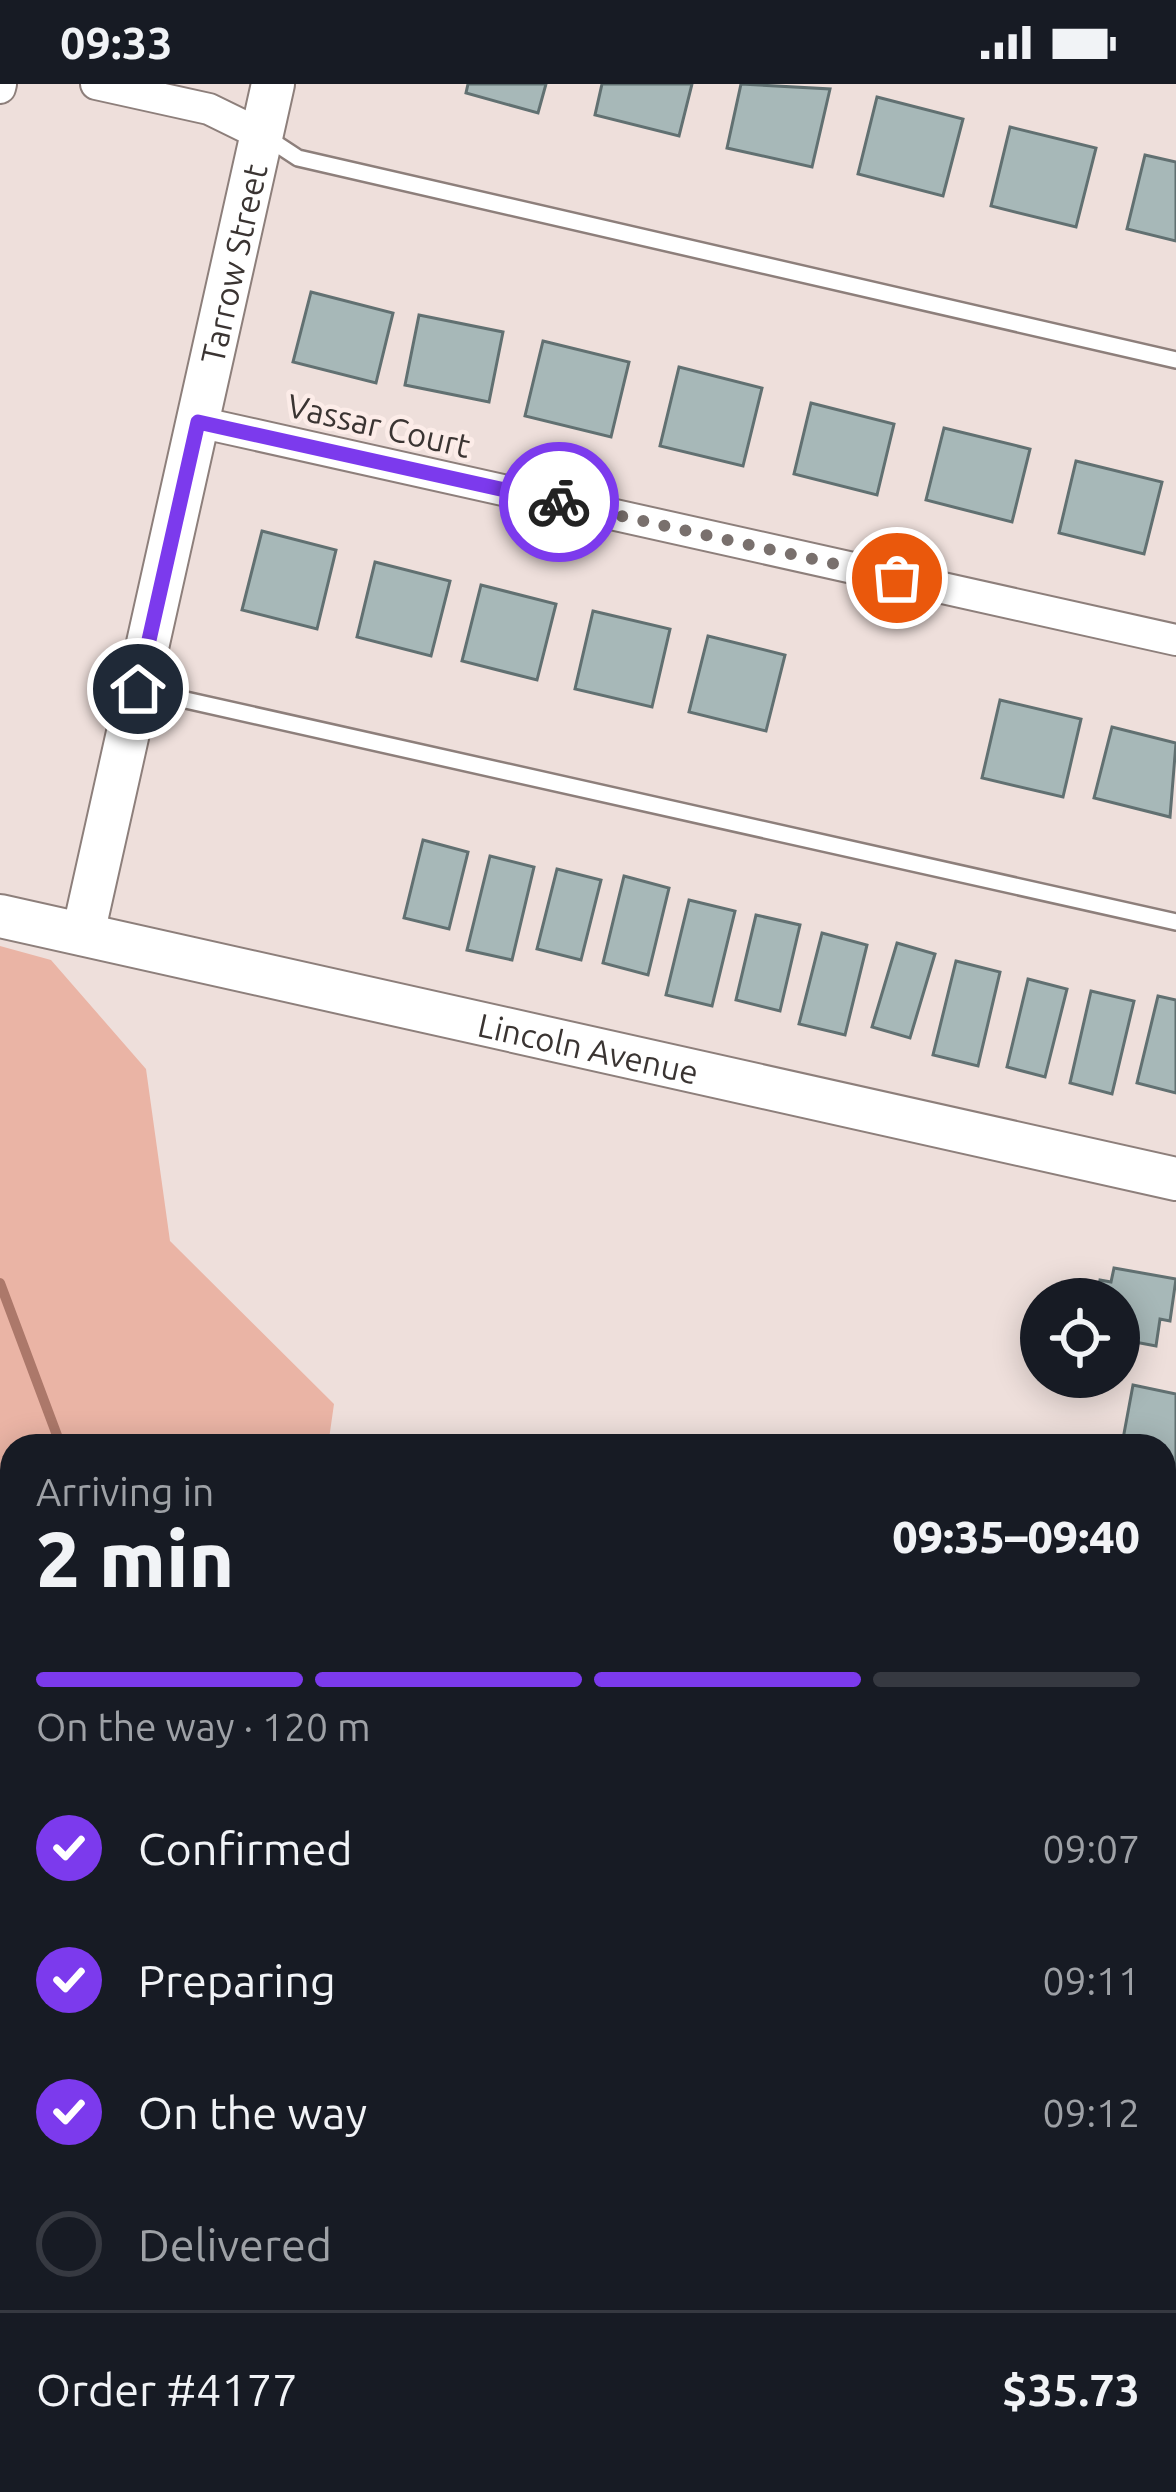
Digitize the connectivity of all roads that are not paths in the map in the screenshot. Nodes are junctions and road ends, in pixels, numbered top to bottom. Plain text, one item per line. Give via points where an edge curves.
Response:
1 (96, 84) edge
2 (274, 84) edge
3 (262, 135) junction
4 (1176, 360) edge
5 (198, 422) junction
6 (1176, 640) edge
7 (138, 689) junction
8 (0, 916) edge
9 (1176, 922) edge
10 (83, 934) junction
11 (1176, 1179) edge

1 - 3 street via 209,109
2 - 3 street, Tarrow Street
3 - 4 lane via 298,158
3 - 5 street, Tarrow Street
5 - 6 street, Vassar Court
5 - 7 street, Tarrow Street
7 - 9 lane
7 - 10 street, Tarrow Street
8 - 10 street, Lincoln Avenue
10 - 11 street, Lincoln Avenue

